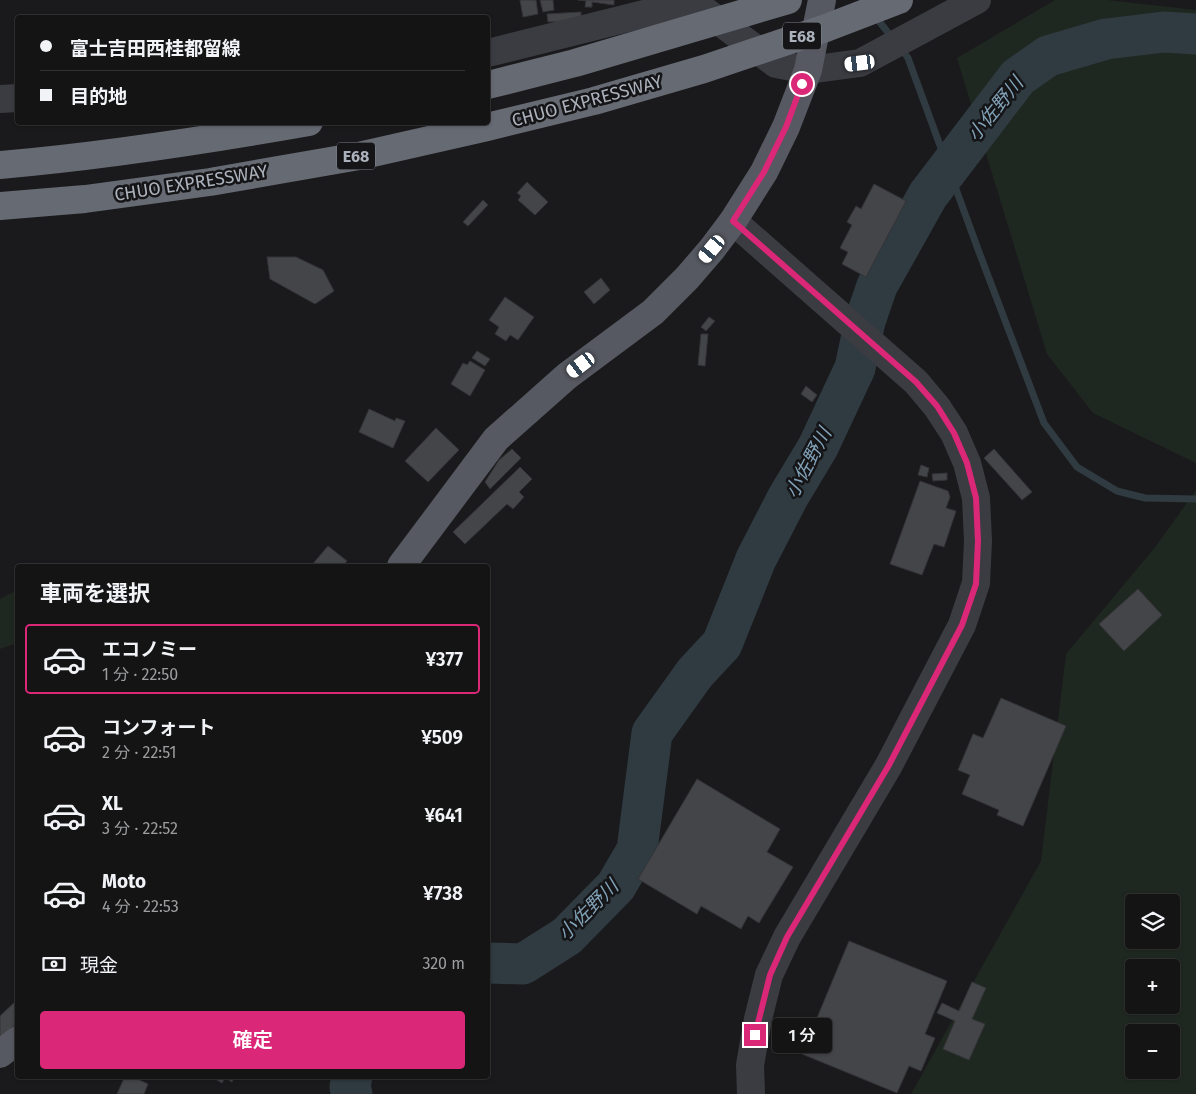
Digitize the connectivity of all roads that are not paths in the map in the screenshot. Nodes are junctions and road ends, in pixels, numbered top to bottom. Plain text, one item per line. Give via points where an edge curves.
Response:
1 (788, 0) edge
2 (822, 0) edge
3 (899, 0) edge
4 (977, 0) edge
5 (490, 52) edge
6 (808, 70) junction
7 (490, 85) edge
8 (15, 98) edge
9 (0, 99) edge
10 (292, 125) edge
11 (0, 165) edge
12 (0, 206) edge
13 (733, 221) junction
14 (402, 564) edge
15 (15, 1042) edge
16 (0, 1054) edge
17 (751, 1094) edge

1 - 7 highway, E68
2 - 6 main road
3 - 12 highway, CHUO EXPRESSWAY / E68 via 704,69 487,127 359,156 210,182 85,199
4 - 6 street via 860,63
5 - 6 street via 684,4 700,6 776,64
6 - 13 main road via 764,172
8 - 9 street
10 - 11 highway via 60,160
13 - 14 main road via 687,278 653,312 567,376 496,439
13 - 17 street via 883,352 937,406 967,463 976,498 978,541 976,584 962,625 889,765 787,937 770,975 750,1065
15 - 16 main road

